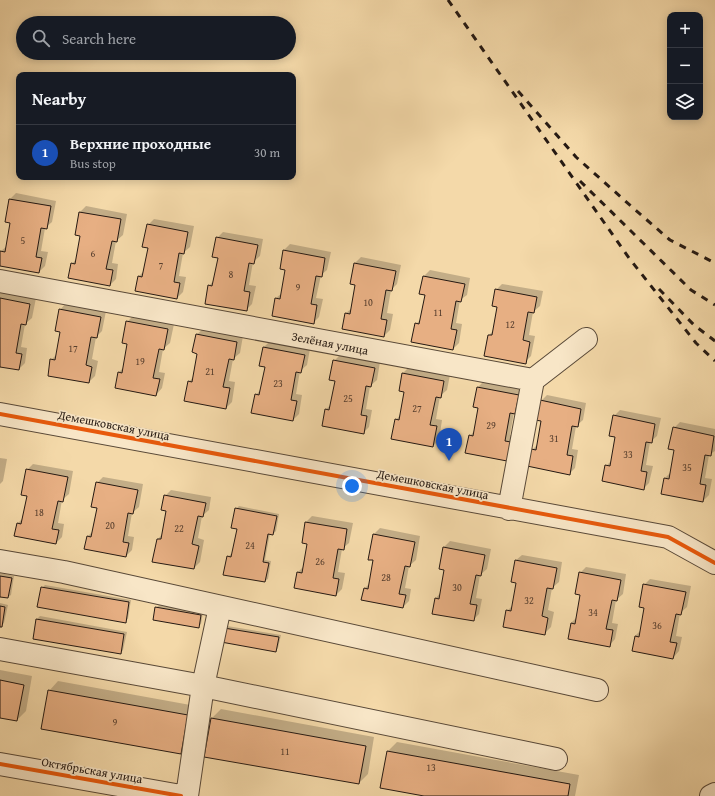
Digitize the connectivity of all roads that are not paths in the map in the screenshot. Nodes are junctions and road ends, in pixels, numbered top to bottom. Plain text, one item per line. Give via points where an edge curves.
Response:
1 (0, 281) edge
2 (586, 339) dead end
3 (533, 380) junction
4 (0, 414) edge
5 (509, 509) junction
6 (0, 561) edge
7 (715, 563) edge
8 (220, 607) junction
9 (0, 649) edge
10 (203, 686) junction
11 (597, 690) dead end
12 (556, 759) dead end
13 (0, 764) edge
14 (102, 789) edge
15 (715, 794) edge
16 (181, 796) edge
17 (187, 796) edge
18 (711, 796) edge

1 - 3 street, Зелёная улица
2 - 3 street
3 - 5 street
4 - 5 street, Демешковская улица
5 - 7 street, Демешковская улица via 668,537
6 - 8 street via 64,572
8 - 10 street
8 - 11 street
9 - 10 street
10 - 12 street
10 - 17 street
13 - 14 street, Октябрьская улица
14 - 16 street, Октябрьская улица
15 - 18 street

